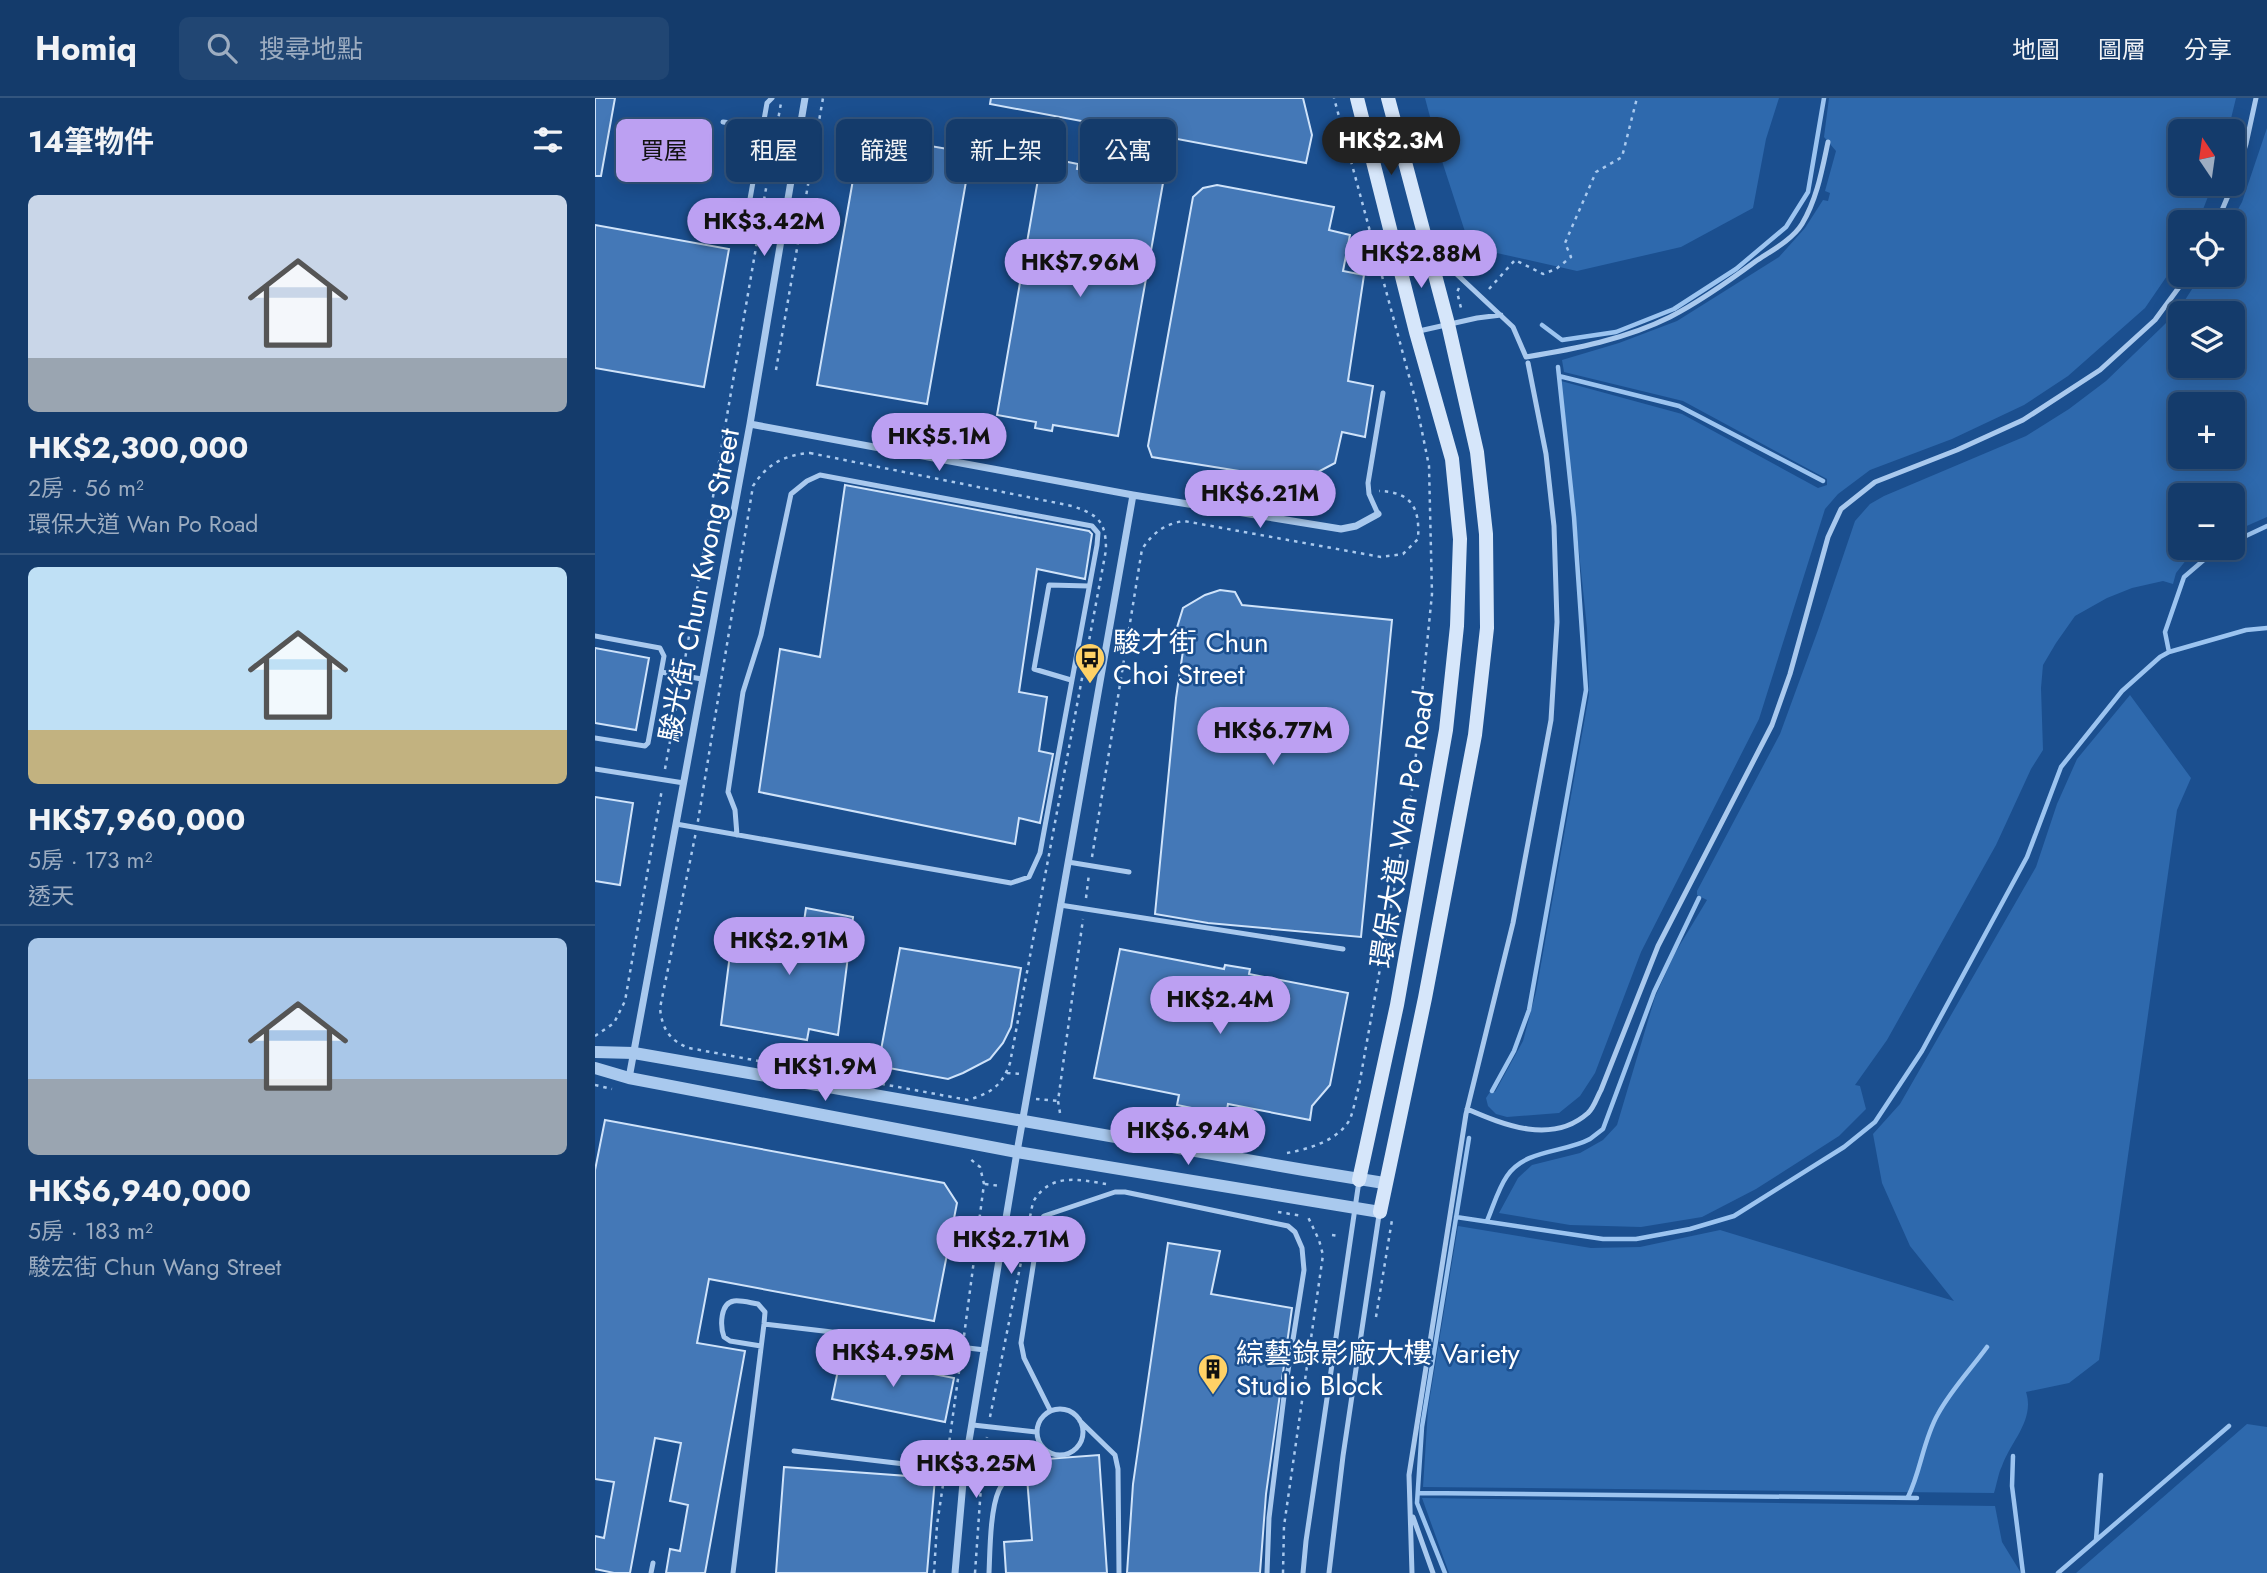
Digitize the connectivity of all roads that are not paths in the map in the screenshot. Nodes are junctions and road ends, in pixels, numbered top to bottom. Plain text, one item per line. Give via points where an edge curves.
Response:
1 (772, 98) edge
2 (805, 98) edge
3 (1357, 98) edge
4 (1388, 98) edge
5 (2256, 98) edge
6 (764, 119) edge
7 (723, 122) dead end
8 (726, 122) edge
9 (1828, 142) dead end
10 (2245, 147) edge
11 (753, 182) edge
12 (781, 241) junction
13 (1427, 247) junction
14 (2179, 287) edge
15 (1501, 315) junction
16 (1448, 324) junction
17 (1416, 332) junction
18 (1528, 363) dead end
19 (1383, 393) dead end
20 (750, 424) junction
21 (1133, 495) junction
22 (1378, 514) joint
23 (1089, 586) junction
24 (595, 636) edge
25 (661, 672) junction
26 (702, 679) junction
27 (1071, 680) junction
28 (595, 737) edge
29 (595, 769) edge
30 (684, 783) junction
31 (676, 824) junction
32 (737, 835) junction
33 (1067, 862) junction
34 (1129, 872) dead end
35 (1060, 905) junction
36 (1343, 949) dead end
37 (595, 1052) edge
38 (634, 1053) junction
39 (595, 1068) edge
40 (629, 1079) junction
41 (1467, 1109) junction
42 (1022, 1122) junction
43 (1017, 1152) junction
44 (1359, 1180) junction
45 (1384, 1183) junction
46 (1354, 1209) junction
47 (1380, 1212) junction
48 (764, 1324) junction
49 (761, 1346) junction
50 (985, 1350) junction
51 (1051, 1410) junction
52 (1080, 1421) junction
53 (973, 1425) junction
54 (1036, 1432) junction
55 (1041, 1446) junction
56 (794, 1451) dead end
57 (964, 1471) junction
58 (1410, 1511) junction
59 (653, 1563) dead end
60 (651, 1573) edge
61 (733, 1573) edge
62 (955, 1573) edge
63 (989, 1573) edge
64 (1119, 1573) edge
65 (1266, 1573) edge
66 (1303, 1573) edge
67 (1329, 1573) edge
68 (1412, 1573) edge
69 (1433, 1573) edge

1 - 6 lane
2 - 12 street, 駿光街 Chun Kwong Street
3 - 17 main road, 環保大道 Wan Po Road
4 - 13 main road, 環保大道 Wan Po Road
5 - 10 lane
7 - 8 lane
9 - 15 lane via 1818,189 1801,226 1714,292 1669,317 1572,349 1526,357 1513,327
11 - 12 lane via 750,199
12 - 20 street, 駿光街 Chun Kwong Street
13 - 15 lane
13 - 16 main road, 環保大道 Wan Po Road
14 - 41 lane via 2155,320 2100,370 2023,420 1875,482 1842,509 1828,537 1772,725 1658,946 1590,1112 1556,1128 1528,1130
15 - 16 lane
16 - 17 lane
16 - 45 main road, 環保大道 Wan Po Road via 1477,452 1486,534 1487,628 1472,748 1425,998
17 - 44 main road, 環保大道 Wan Po Road via 1452,459 1460,539 1457,626 1441,758 1397,1005
18 - 41 lane via 1554,526 1557,621 1551,720 1513,923
19 - 22 lane via 1368,483
20 - 21 street
20 - 26 street, 駿光街 Chun Kwong Street
21 - 22 street via 1341,529
21 - 33 street
23 - 27 lane
23 - 27 lane via 1049,585 1034,669
23 - 32 lane via 1098,533 1092,526 820,475 807,481 792,494 761,635 743,692 728,792
24 - 25 lane via 660,648 664,656
25 - 26 lane
25 - 28 lane via 645,746
26 - 30 street, 駿光街 Chun Kwong Street
27 - 32 lane via 1040,853 1029,877 1011,883
29 - 30 lane
30 - 31 street, 駿光街 Chun Kwong Street
31 - 32 lane
31 - 38 street, 駿光街 Chun Kwong Street
33 - 34 lane
33 - 35 street
35 - 36 lane
35 - 42 street
37 - 38 street
38 - 40 street, 駿光街 Chun Kwong Street
38 - 42 street
39 - 40 street
40 - 43 street
41 - 58 lane via 1409,1475
42 - 43 street
42 - 44 street
43 - 46 street
43 - 50 street
44 - 45 street
44 - 46 lane, 環保大道 Wan Po Road
45 - 47 main road, 環保大道 Wan Po Road
46 - 47 street
46 - 66 lane, 環保大道 Wan Po Road
47 - 67 lane, 環保大道 Wan Po Road
48 - 49 lane
48 - 49 lane via 765,1312 758,1304 734,1301 723,1310 724,1337
48 - 50 lane
49 - 61 lane
50 - 53 street
51 - 52 lane via 1068,1410
51 - 54 lane via 1040,1419
51 - 65 lane via 1021,1343 1044,1216 1125,1192 1288,1226 1302,1248 1304,1270 1282,1410
52 - 55 lane via 1082,1437 1072,1451 1055,1455
52 - 64 lane via 1115,1455
53 - 54 lane
53 - 57 street
54 - 55 lane
55 - 63 lane via 999,1491
56 - 57 lane
57 - 62 street
58 - 68 lane
58 - 69 lane
59 - 60 lane

